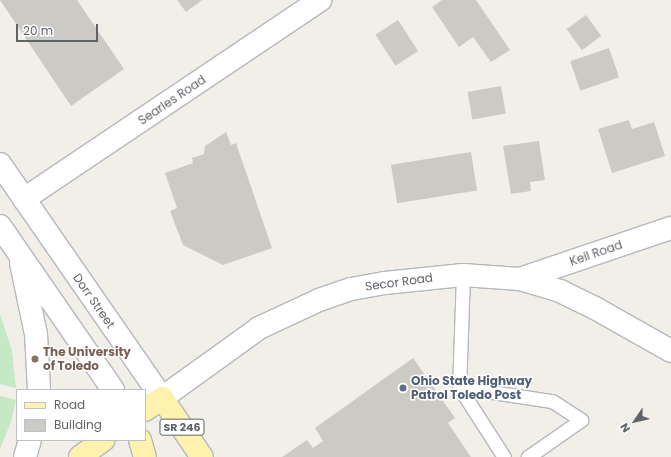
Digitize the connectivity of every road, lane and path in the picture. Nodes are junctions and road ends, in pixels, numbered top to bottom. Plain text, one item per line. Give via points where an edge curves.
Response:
1 (320, 0) edge
2 (0, 164) edge
3 (24, 199) junction
4 (0, 226) edge
5 (671, 228) edge
6 (20, 254) junction
7 (463, 275) junction
8 (520, 279) junction
9 (671, 351) edge
10 (459, 387) junction
11 (39, 389) edge
12 (112, 389) edge
13 (144, 389) edge
14 (146, 393) edge
15 (153, 404) edge
16 (30, 441) edge
17 (102, 441) edge
18 (140, 441) edge
19 (25, 457) edge
20 (80, 457) edge
21 (145, 457) edge
22 (202, 457) edge
23 (504, 457) edge
24 (528, 457) edge

1 - 3 street, Searles Road
2 - 3 street, Dorr Street / SR 246
3 - 13 street, Dorr Street / SR 246
4 - 6 street
5 - 8 street, Keil Road
6 - 11 street via 36,334
6 - 12 street
7 - 8 street, Secor Road
7 - 10 lane
7 - 15 street, Secor Road via 384,283 351,289 319,300 259,328
8 - 9 street, Secor Road via 560,291
10 - 23 lane
10 - 24 lane via 552,401 581,420
14 - 15 street, Dorr Street / SR 246
15 - 22 main road, Dorr Street / SR 246
16 - 19 street
17 - 20 main road
18 - 21 main road

